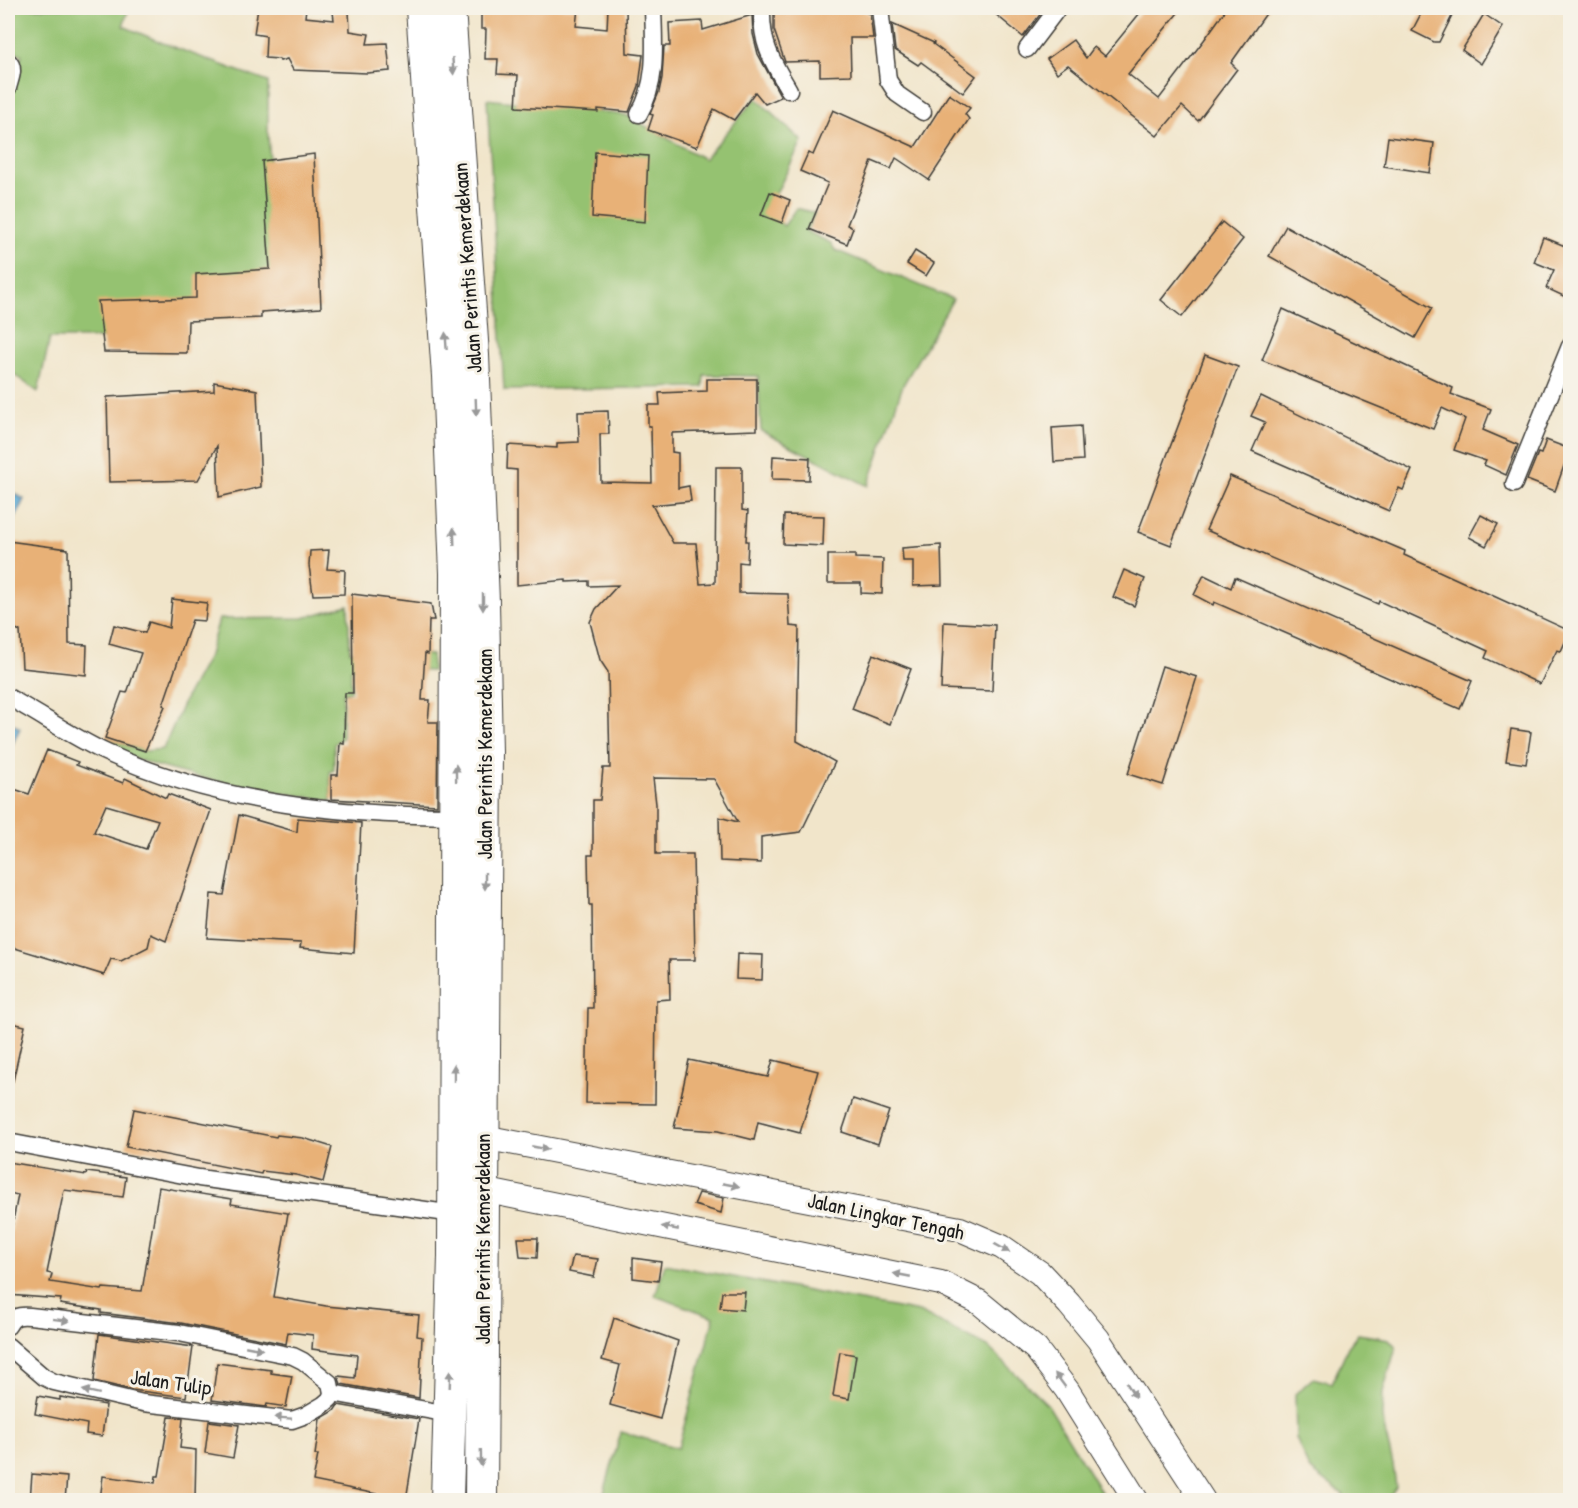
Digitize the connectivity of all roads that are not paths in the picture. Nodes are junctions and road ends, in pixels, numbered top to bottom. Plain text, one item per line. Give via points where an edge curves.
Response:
1 (422, 8) edge
2 (449, 8) edge
3 (653, 8) edge
4 (762, 8) edge
5 (880, 8) edge
6 (1058, 8) edge
7 (1027, 49) dead end
8 (8, 62) edge
9 (8, 88) edge
10 (789, 90) dead end
11 (923, 112) dead end
12 (639, 114) dead end
13 (1570, 346) edge
14 (1514, 484) dead end
15 (8, 697) edge
16 (456, 816) junction
17 (468, 1134) junction
18 (8, 1142) edge
19 (453, 1184) junction
20 (484, 1190) junction
21 (454, 1214) junction
22 (8, 1326) edge
23 (8, 1346) edge
24 (332, 1393) junction
25 (449, 1414) junction
26 (447, 1500) edge
27 (481, 1500) edge
28 (1136, 1500) edge
29 (1203, 1500) edge

16 -> 1 highway, Jalan Perintis Kemerdekaan via 456,573 448,376
2 -> 17 highway, Jalan Perintis Kemerdekaan via 473,355 486,753
3 - 12 street via 653,69 646,102
4 - 10 street via 766,45
5 - 11 street via 888,80 897,94
6 - 7 street
8 - 9 street via 13,71
13 - 14 street
15 - 16 street via 106,753 228,794 338,811
17 -> 16 highway, Jalan Perintis Kemerdekaan
17 - 19 highway, Jalan Perintis Kemerdekaan
17 - 20 highway, Jalan Perintis Kemerdekaan
17 -> 29 main road, Jalan Lingkar Tengah via 960,1229 1002,1247 1040,1273 1098,1339
18 - 21 street via 200,1178
19 - 20 main road
19 - 21 highway, Jalan Perintis Kemerdekaan
20 -> 27 highway, Jalan Perintis Kemerdekaan
28 -> 20 main road via 1067,1390 1036,1349 979,1302 941,1283
25 -> 21 highway, Jalan Perintis Kemerdekaan
22 -> 24 street via 19,1315 30,1316 179,1334 280,1353 303,1361 330,1383
24 -> 23 street, Jalan Tulip via 323,1405 292,1420 143,1403 54,1382
24 - 25 street
25 - 26 highway, Jalan Perintis Kemerdekaan

